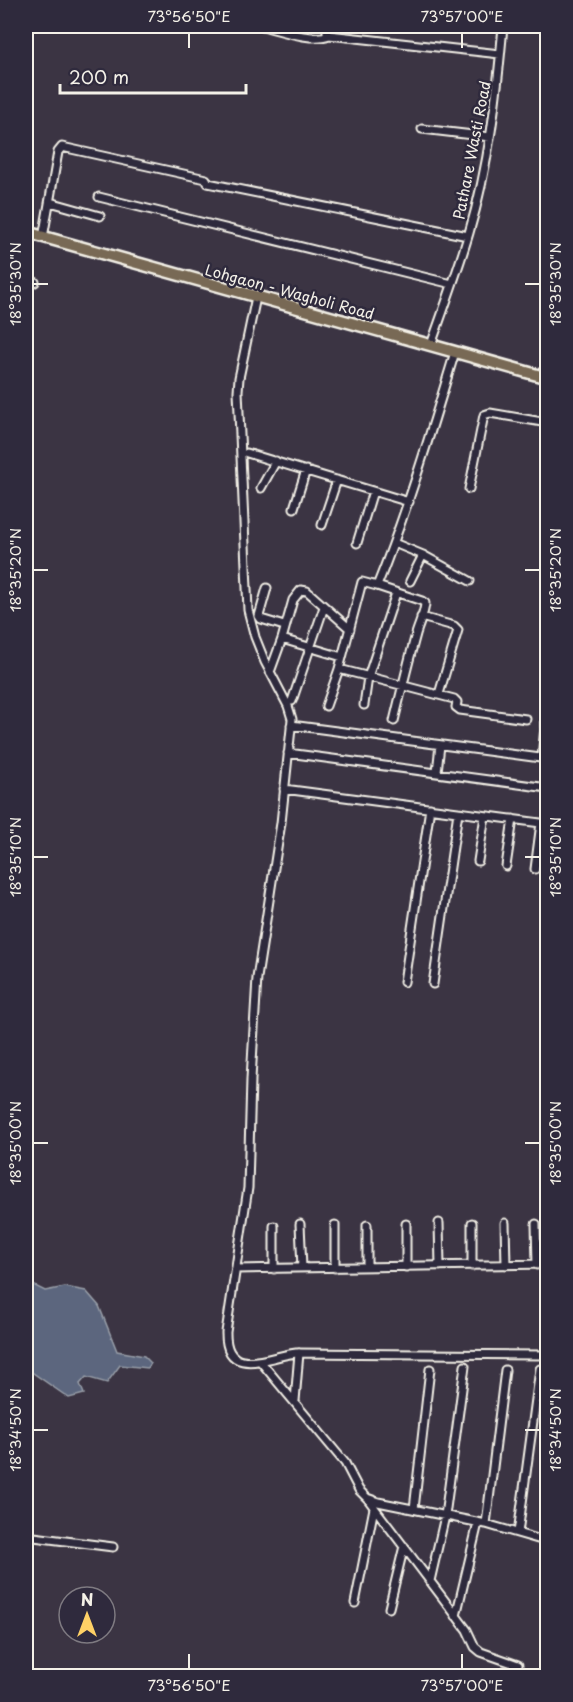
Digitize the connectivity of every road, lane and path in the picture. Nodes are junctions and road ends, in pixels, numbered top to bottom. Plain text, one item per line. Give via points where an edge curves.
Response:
1 (262, 26) edge
2 (327, 26) edge
3 (503, 26) edge
4 (330, 35) junction
5 (500, 54) junction
6 (422, 129) dead end
7 (490, 137) junction
8 (99, 197) dead end
9 (50, 202) junction
10 (100, 216) dead end
11 (26, 232) edge
12 (468, 236) junction
13 (43, 238) junction
14 (26, 280) edge
15 (35, 282) dead end
16 (452, 284) junction
17 (256, 297) junction
18 (431, 345) junction
19 (455, 352) junction
20 (548, 378) edge
21 (548, 423) edge
22 (247, 453) dead end
23 (276, 461) junction
24 (306, 470) junction
25 (337, 480) junction
26 (261, 488) dead end
27 (469, 489) dead end
28 (373, 491) junction
29 (409, 502) junction
30 (294, 508) dead end
31 (322, 525) dead end
32 (357, 543) dead end
33 (394, 543) junction
34 (423, 555) junction
35 (410, 581) dead end
36 (470, 581) dead end
37 (377, 586) junction
38 (267, 588) dead end
39 (396, 593) junction
40 (324, 607) junction
41 (421, 616) junction
42 (284, 626) junction
43 (350, 629) junction
44 (282, 639) junction
45 (310, 647) junction
46 (342, 657) junction
47 (339, 669) junction
48 (270, 672) junction
49 (368, 677) junction
50 (402, 686) junction
51 (440, 694) junction
52 (548, 694) edge
53 (292, 700) dead end
54 (364, 705) dead end
55 (326, 706) dead end
56 (526, 719) dead end
57 (394, 721) dead end
58 (291, 725) junction
59 (440, 745) junction
60 (288, 753) junction
61 (545, 758) edge
62 (437, 772) junction
63 (548, 788) edge
64 (284, 789) junction
65 (430, 808) junction
66 (458, 812) junction
67 (485, 816) junction
68 (513, 819) junction
69 (544, 823) edge
70 (478, 861) dead end
71 (506, 866) dead end
72 (535, 869) dead end
73 (404, 982) dead end
74 (433, 984) dead end
75 (439, 1223) dead end
76 (472, 1223) dead end
77 (505, 1223) dead end
78 (300, 1224) dead end
79 (335, 1224) dead end
80 (367, 1224) dead end
81 (405, 1224) dead end
82 (536, 1224) dead end
83 (274, 1226) dead end
84 (537, 1264) junction
85 (548, 1264) edge
86 (506, 1265) junction
87 (440, 1266) junction
88 (472, 1266) junction
89 (367, 1267) junction
90 (406, 1267) junction
91 (302, 1268) junction
92 (335, 1268) junction
93 (236, 1269) junction
94 (274, 1269) junction
95 (299, 1353) junction
96 (548, 1355) edge
97 (261, 1362) junction
98 (465, 1366) dead end
99 (430, 1369) dead end
100 (540, 1369) dead end
101 (505, 1370) dead end
102 (295, 1401) junction
103 (367, 1498) junction
104 (374, 1508) junction
105 (414, 1509) junction
106 (445, 1516) junction
107 (478, 1523) junction
108 (486, 1524) junction
109 (518, 1533) junction
110 (26, 1536) edge
111 (548, 1542) edge
112 (404, 1546) junction
113 (113, 1547) dead end
114 (430, 1581) junction
115 (355, 1603) dead end
116 (389, 1608) dead end
117 (456, 1616) junction
118 (518, 1665) dead end

1 - 4 street via 310,37
2 - 4 street
3 - 5 street, Pathare Wasti Road
4 - 5 street
5 - 7 street, Pathare Wasti Road
6 - 7 street
7 - 12 street, Pathare Wasti Road
8 - 16 street
9 - 10 street
9 - 12 street via 57,152 62,147 206,179 208,183
9 - 13 street
11 - 13 main road, Lohgaon - Wagholi Road
12 - 16 street, Pathare Wasti Road
13 - 17 main road, Lohgaon - Wagholi Road
14 - 15 street
16 - 18 street, Pathare Wasti Road
17 - 18 main road, Lohgaon - Wagholi Road
17 - 48 street via 238,385 240,450 246,598 255,637
18 - 19 main road, Lohgaon - Wagholi Road
19 - 20 main road, Lohgaon - Wagholi Road
19 - 29 street
21 - 27 street via 484,415
22 - 23 street
23 - 24 street
23 - 26 street
24 - 25 street
24 - 30 street
25 - 28 street
25 - 31 street
28 - 29 street
28 - 32 street
29 - 33 street
33 - 34 street
33 - 37 street
34 - 35 street
34 - 36 street
37 - 39 street
37 - 43 street via 362,582
38 - 42 street via 259,616
39 - 41 street via 426,603
39 - 49 street
40 - 42 street via 301,590
40 - 43 street
40 - 45 street
41 - 50 street
41 - 51 street via 458,630
42 - 44 street
43 - 46 street
44 - 45 street
44 - 48 street
45 - 46 street
45 - 53 street
46 - 47 street
47 - 49 street
47 - 55 street
48 - 58 street via 288,706
49 - 50 street
49 - 54 street
50 - 51 street
50 - 57 street
51 - 56 street via 454,699 459,710
52 - 61 street
58 - 59 street
58 - 60 street
59 - 61 street
59 - 62 street
60 - 62 street
60 - 64 street
62 - 63 street
64 - 65 street
64 - 93 street via 257,978 248,1188
65 - 66 street
65 - 73 street
66 - 67 street
66 - 74 street
67 - 68 street
67 - 70 street
68 - 69 street
68 - 71 street
69 - 72 street
75 - 87 street
76 - 88 street
77 - 86 street
78 - 91 street
79 - 92 street
80 - 89 street
81 - 90 street
82 - 84 street
83 - 94 street
84 - 85 street
84 - 86 street
86 - 88 street
87 - 88 street
87 - 90 street
89 - 90 street
89 - 92 street
91 - 92 street
91 - 94 street
93 - 94 street
93 - 97 street via 227,1346 242,1360
95 - 96 street
95 - 97 street
95 - 102 street
97 - 102 street
98 - 106 street
99 - 105 street
100 - 109 street
101 - 108 street
102 - 103 street via 345,1463
103 - 104 street
103 - 105 street
104 - 112 street
104 - 115 street
105 - 106 street
106 - 107 street
106 - 114 street
107 - 108 street
107 - 117 street
108 - 109 street
109 - 111 street
110 - 113 street
112 - 114 street
112 - 116 street
114 - 117 street
117 - 118 street via 481,1652

